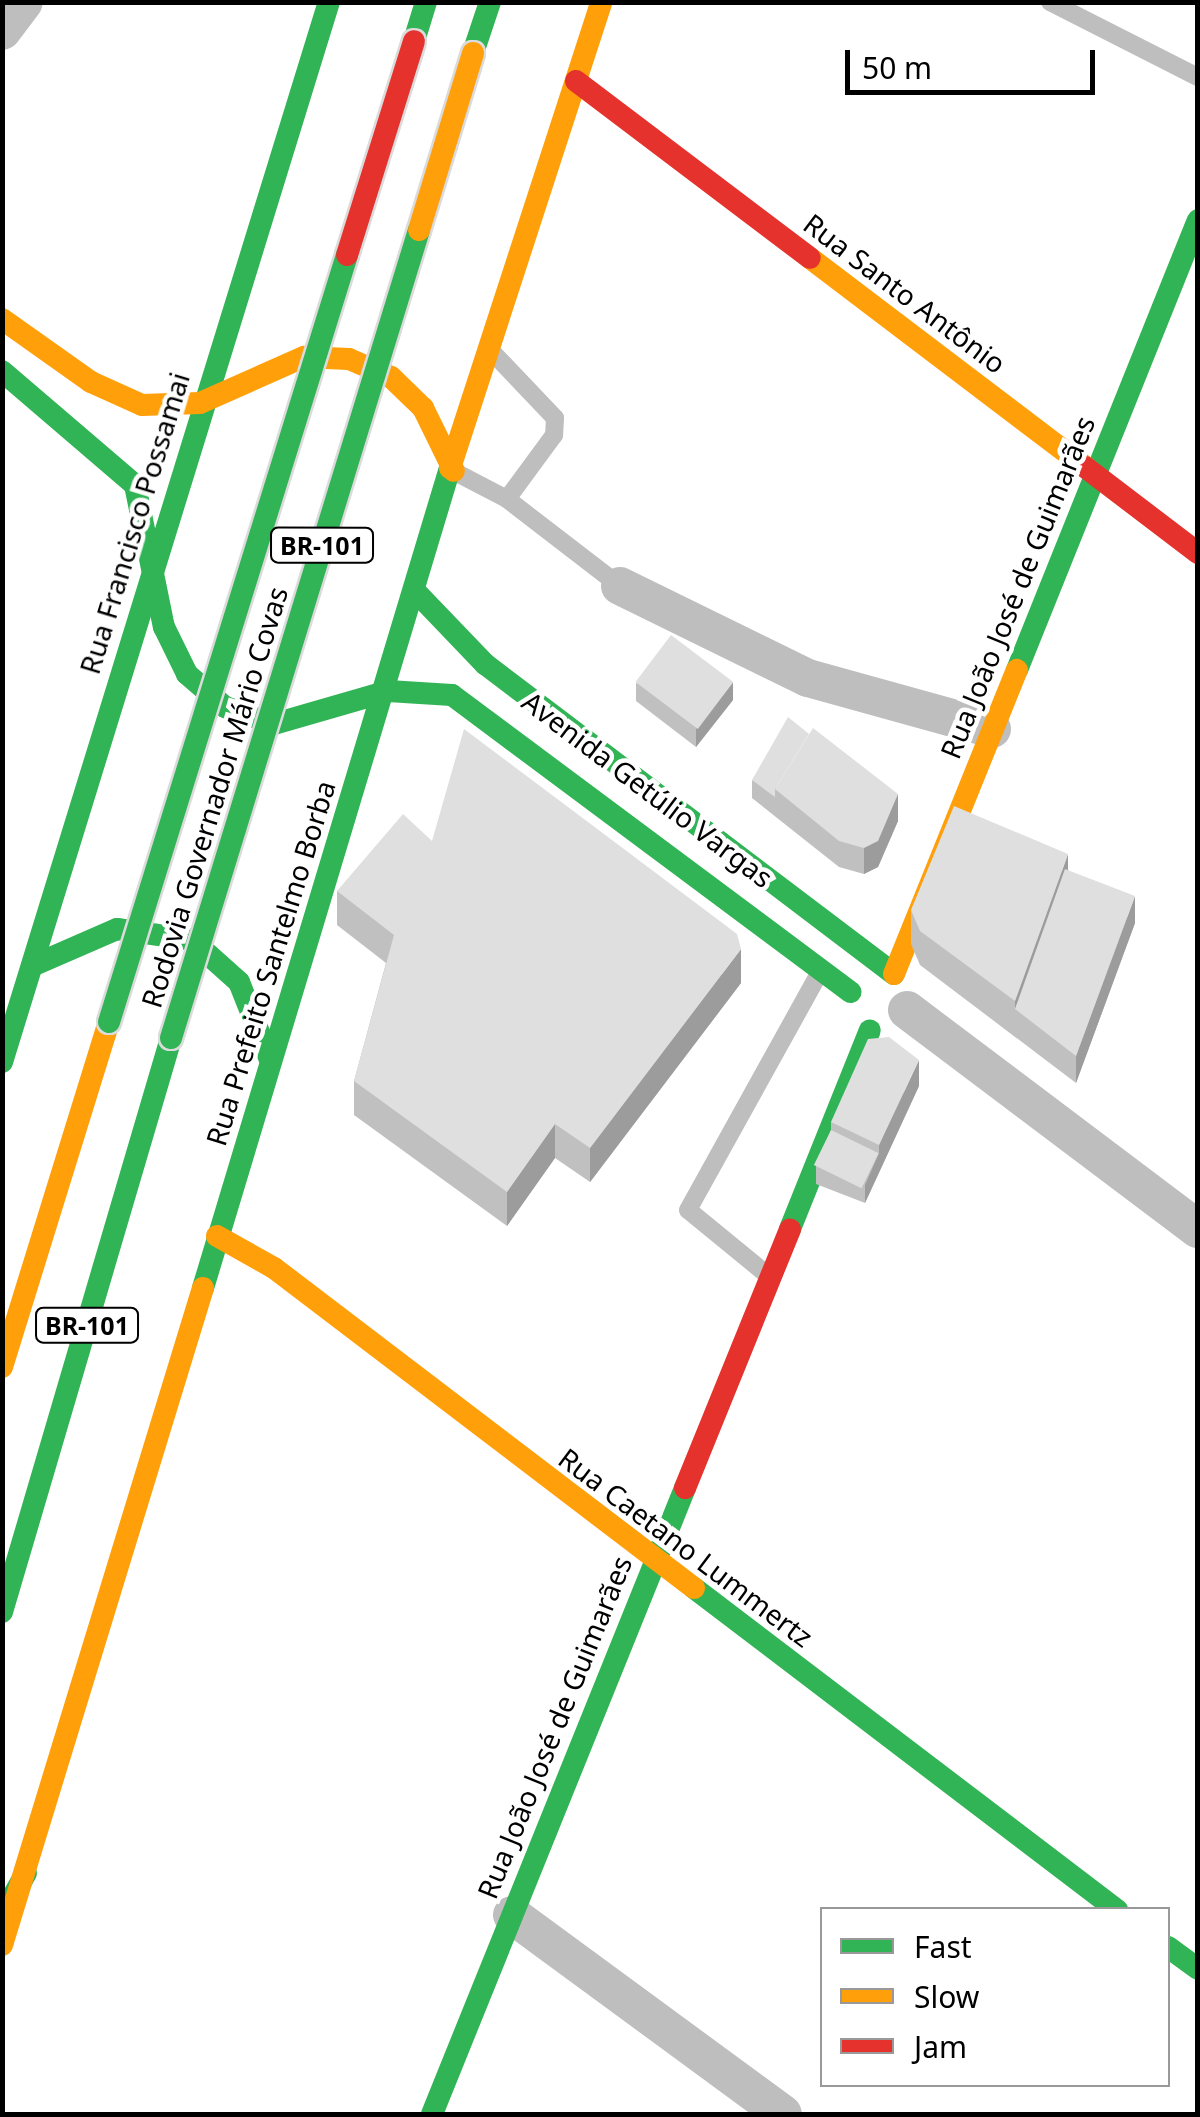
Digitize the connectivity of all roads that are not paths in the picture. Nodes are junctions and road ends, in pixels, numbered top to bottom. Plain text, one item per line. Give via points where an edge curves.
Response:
1 (24, 2) edge
2 (329, 2) edge
3 (426, 2) edge
4 (490, 2) edge
5 (601, 2) edge
6 (1050, 2) edge
7 (2, 31) edge
8 (1198, 77) edge
9 (576, 81) junction
10 (1198, 220) edge
11 (2, 319) edge
12 (494, 353) junction
13 (2, 371) edge
14 (200, 404) junction
15 (454, 471) junction
16 (1094, 475) junction
17 (507, 498) junction
18 (1198, 553) edge
19 (155, 556) junction
20 (620, 586) joint
21 (414, 590) junction
22 (376, 696) junction
23 (992, 729) junction
24 (32, 966) junction
25 (820, 970) junction
26 (850, 992) junction
27 (900, 993) junction
28 (870, 1030) junction
29 (270, 1060) junction
30 (2, 1062) edge
31 (1198, 1229) edge
32 (217, 1236) junction
33 (770, 1276) junction
34 (2, 1367) edge
35 (653, 1560) junction
36 (2, 1612) edge
37 (26, 1873) junction
38 (1113, 1907) edge
39 (512, 1915) junction
40 (2, 1916) edge
41 (2, 1945) edge
42 (1170, 1948) edge
43 (1198, 1969) edge
44 (432, 2114) edge
45 (783, 2114) edge

1 - 7 street
2 - 14 main road, Rua Francisco Possamai
3 - 34 main road, Rodovia Governador Mário Covas / BR-101, bridge
4 - 36 main road, Rodovia Governador Mário Covas / BR-101, bridge
5 - 9 main road, Rua Prefeito Santelmo Borba
6 - 8 lane
9 - 12 main road, Rua Prefeito Santelmo Borba
9 - 16 main road, Rua Santo Antônio
10 - 16 main road, Rua João José de Guimarães
11 - 14 main road via 118,397
12 - 15 main road, Rua Prefeito Santelmo Borba
12 - 17 lane via 555,418 554,434
13 - 19 main road via 125,472 147,512
14 - 15 main road via 261,369 304,357 349,360 391,377 424,408
14 - 19 main road, Rua Francisco Possamai
15 - 17 lane
15 - 21 main road, Rua Prefeito Santelmo Borba
16 - 18 main road, Rua Santo Antônio
16 - 23 main road, Rua João José de Guimarães
17 - 20 lane
19 - 22 main road via 164,627 186,674 225,707 274,724
19 - 24 main road, Rua Francisco Possamai
20 - 23 street via 808,678
21 - 22 main road, Rua Prefeito Santelmo Borba
21 - 27 main road, Avenida Getúlio Vargas via 485,664
22 - 25 main road, Avenida Getúlio Vargas via 416,687 480,709
22 - 29 main road, Rua Prefeito Santelmo Borba
23 - 27 main road, Rua João José de Guimarães
24 - 29 main road via 117,929 192,940 239,982
24 - 30 main road, Rua Francisco Possamai
25 - 26 main road, Avenida Getúlio Vargas
25 - 33 lane via 688,1210
26 - 27 main road via 868,975
26 - 28 main road via 855,1019
27 - 28 main road via 888,1029
27 - 31 street, Avenida Getúlio Vargas
28 - 33 main road, Rua João José de Guimarães
29 - 32 main road, Rua Prefeito Santelmo Borba
32 - 35 main road, Rua Caetano Lummertz via 274,1268
32 - 37 main road, Rua Prefeito Santelmo Borba
33 - 35 main road, Rua João José de Guimarães
35 - 38 main road, Rua Caetano Lummertz
35 - 39 main road, Rua João José de Guimarães
37 - 40 main road
37 - 41 main road, Rua Prefeito Santelmo Borba
39 - 44 main road, Rua João José de Guimarães
39 - 45 street
42 - 43 main road

